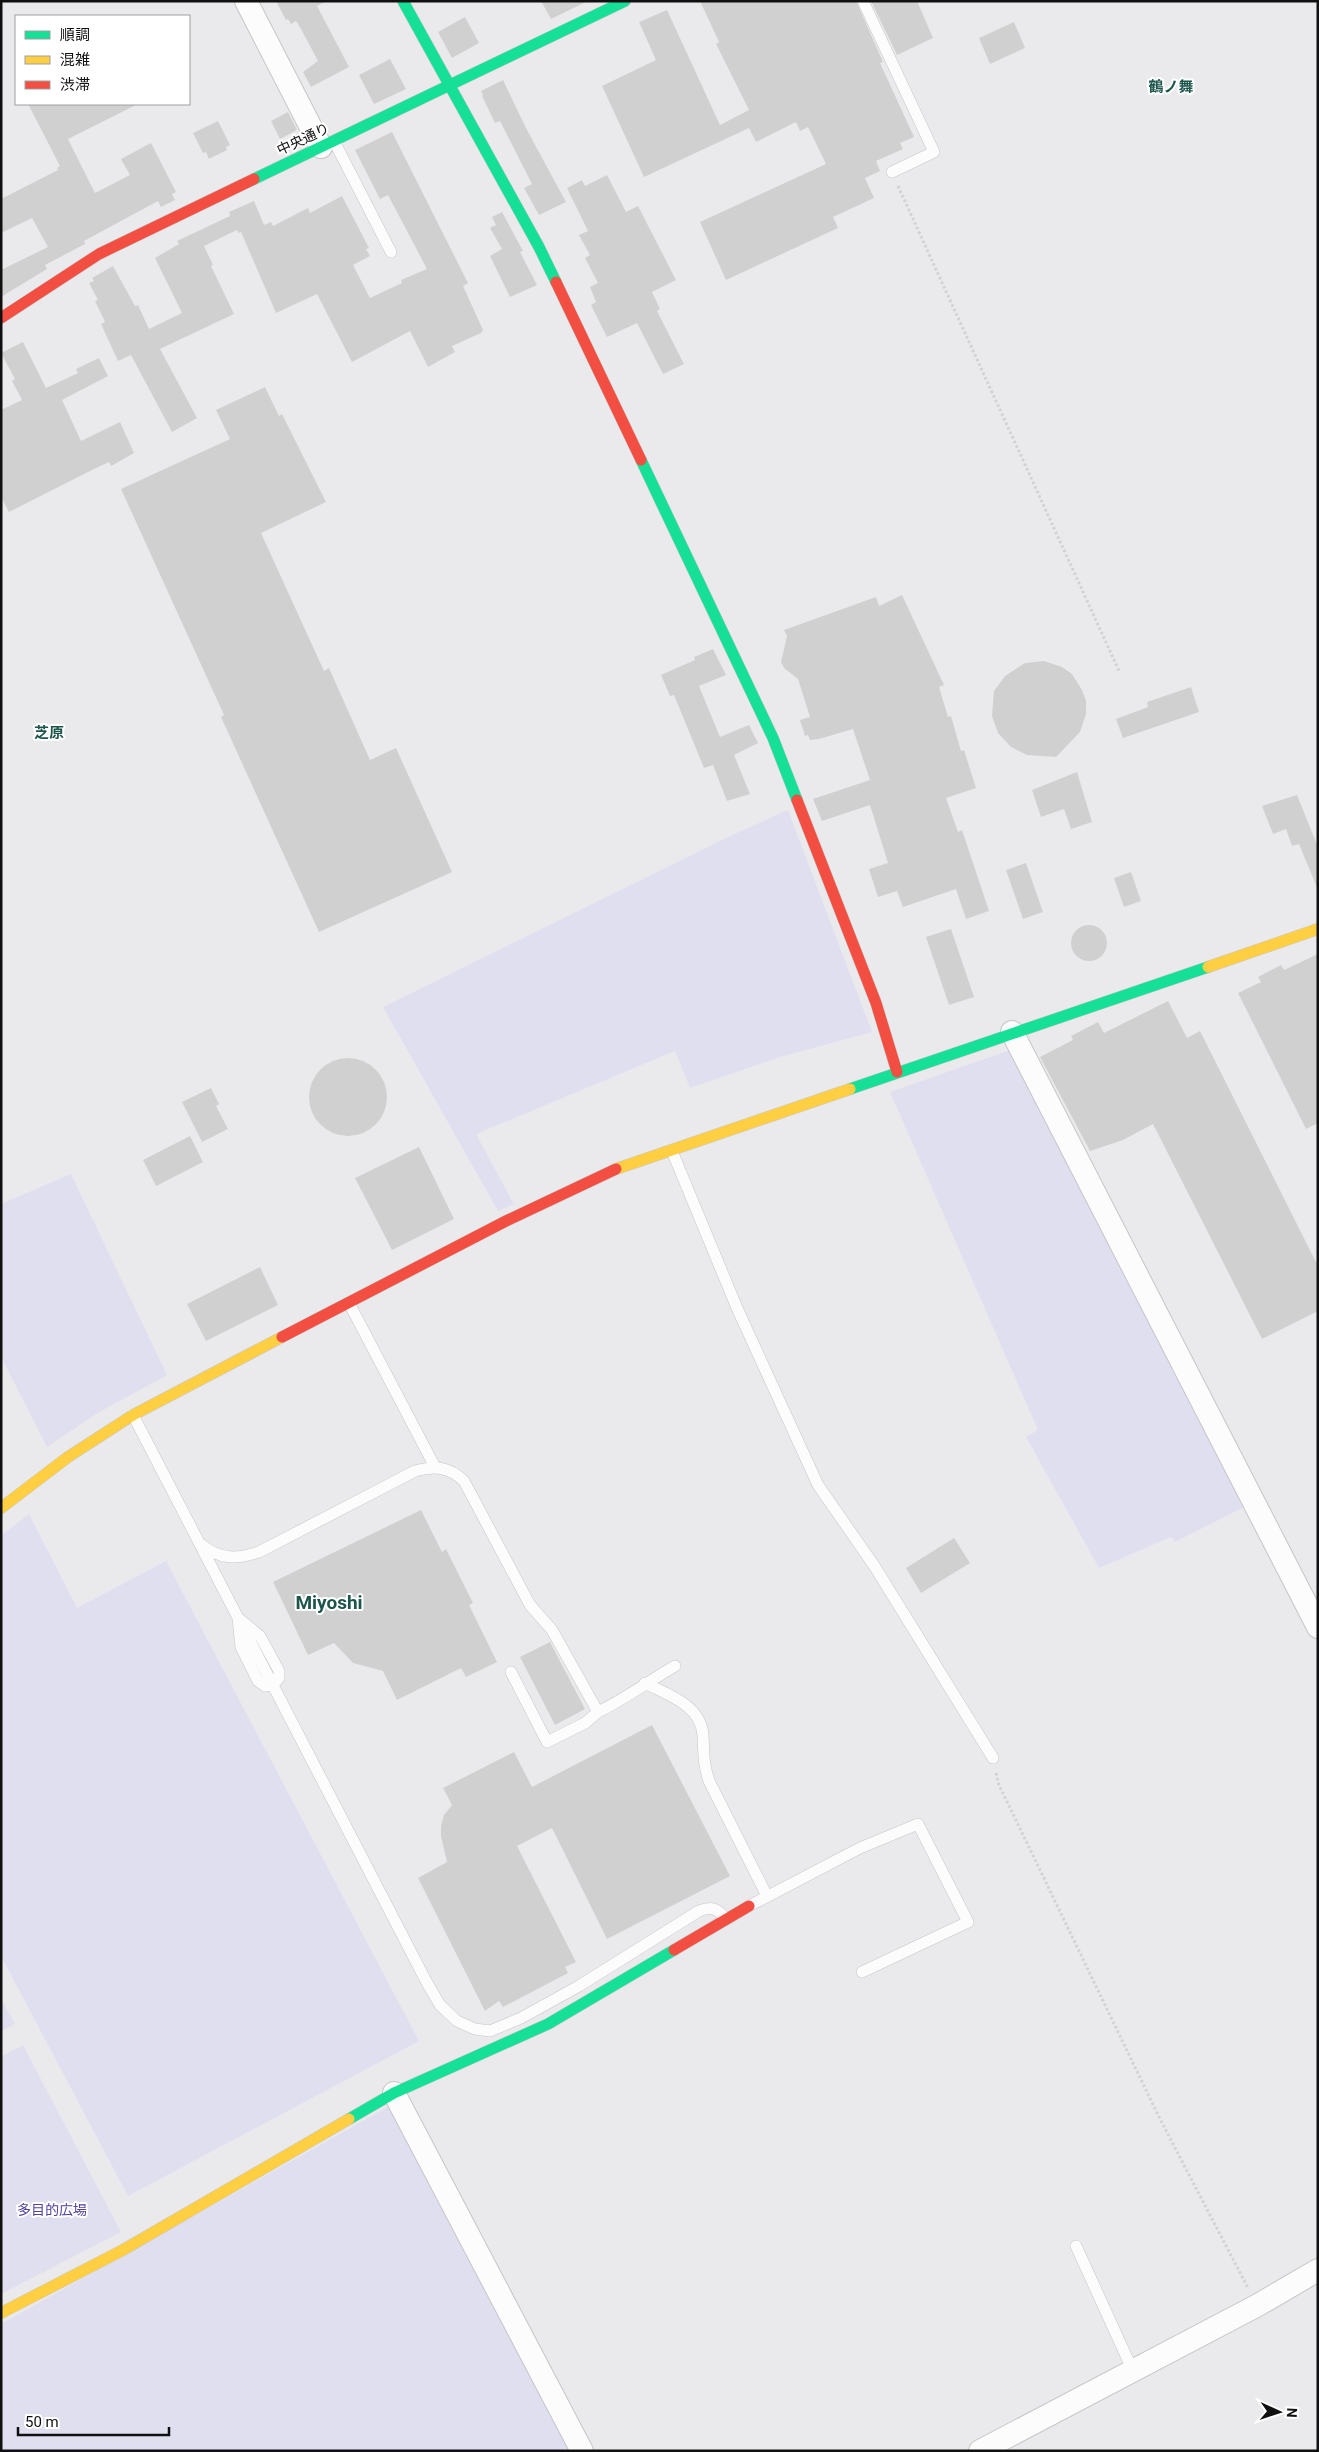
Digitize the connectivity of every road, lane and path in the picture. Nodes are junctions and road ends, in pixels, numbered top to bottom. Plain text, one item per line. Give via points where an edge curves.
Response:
1 (246, 1) edge
2 (403, 1) edge
3 (625, 1) edge
4 (863, 1) edge
5 (449, 86) junction
6 (328, 144) junction
7 (892, 172) joint
8 (391, 252) dead end
9 (1, 318) edge
10 (1120, 673) dead end
11 (1318, 929) edge
12 (1012, 1032) junction
13 (897, 1072) junction
14 (671, 1149) junction
15 (349, 1302) junction
16 (133, 1415) junction
17 (435, 1467) junction
18 (1, 1508) edge
19 (199, 1543) junction
20 (1318, 1627) edge
21 (675, 1666) dead end
22 (511, 1672) dead end
23 (645, 1683) junction
24 (598, 1712) junction
25 (993, 1758) joint
26 (767, 1896) junction
27 (749, 1906) joint
28 (726, 1919) junction
29 (862, 1972) dead end
30 (394, 2093) junction
31 (1076, 2246) dead end
32 (1318, 2270) edge
33 (1258, 2305) junction
34 (1, 2313) edge
35 (1133, 2371) junction
36 (582, 2451) edge
37 (980, 2451) edge

1 - 6 street
2 - 5 street
3 - 5 street, 中央通り
4 - 7 lane via 934,152
5 - 6 street, 中央通り
5 - 13 street via 538,247 773,738 876,1003
6 - 8 lane
6 - 9 street, 中央通り via 99,254
7 - 10 path
11 - 12 street
12 - 13 street
12 - 20 street
13 - 14 street
14 - 15 street via 611,1171 506,1220
14 - 25 lane via 737,1308 818,1485 875,1567
15 - 16 street
15 - 17 lane
16 - 18 street via 68,1457
16 - 19 lane
17 - 19 lane via 395,1480 244,1557 220,1556
17 - 24 lane via 453,1471 464,1481 530,1605 552,1630
19 - 28 lane via 426,1981 440,2005 457,2020 475,2029 490,2031 579,1986 699,1911 715,1908
21 - 23 lane
22 - 24 lane via 547,1742 585,1723
23 - 24 lane via 624,1699
23 - 26 lane via 690,1707 696,1715 701,1724 703,1763 709,1781
25 - 33 path via 999,1785 1062,1918 1160,2119
26 - 27 lane
26 - 29 lane via 860,1848 918,1824 968,1922
27 - 28 street
28 - 30 street via 548,2024
30 - 34 street via 123,2250
30 - 36 street
31 - 35 lane
32 - 33 street
33 - 35 street
35 - 37 street

